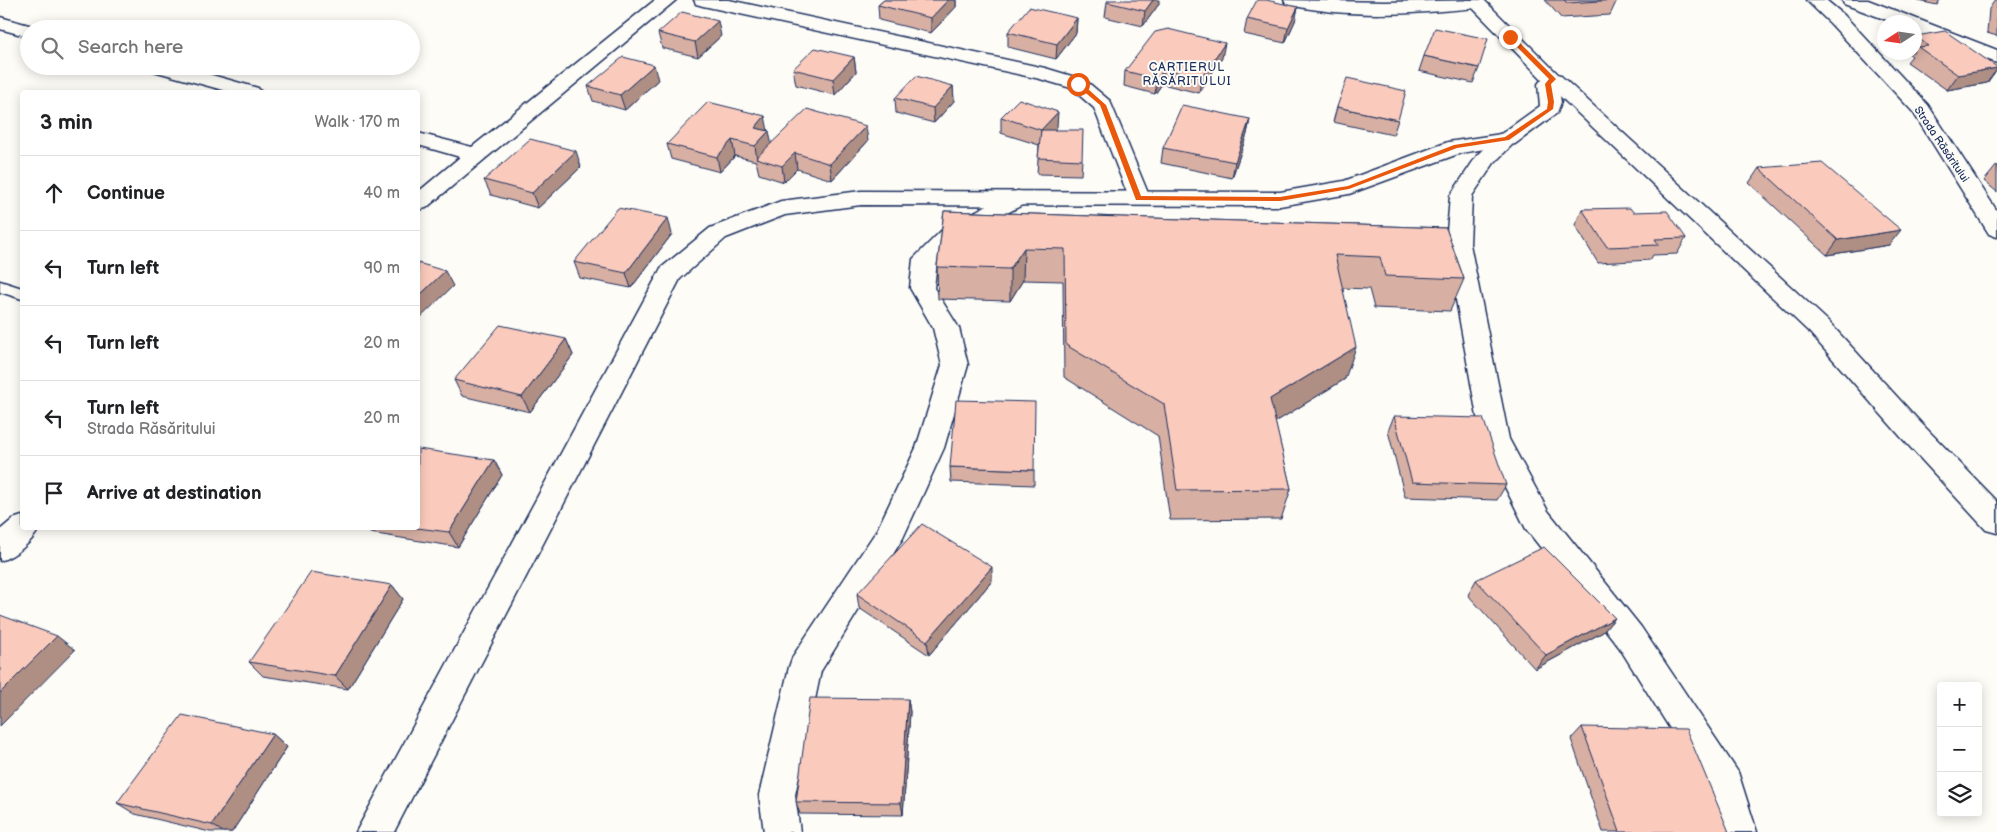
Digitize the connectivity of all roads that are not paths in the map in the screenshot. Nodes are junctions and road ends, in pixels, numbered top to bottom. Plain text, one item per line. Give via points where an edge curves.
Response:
1 (667, 0) edge
2 (703, 0) edge
3 (1293, 0) edge
4 (1816, 0) edge
5 (1851, 0) edge
6 (1475, 1) edge
7 (1890, 15) edge
8 (0, 23) edge
9 (1922, 28) edge
10 (20, 29) edge
11 (1997, 57) edge
12 (190, 75) edge
13 (1553, 79) junction
14 (244, 90) edge
15 (1507, 139) junction
16 (420, 140) edge
17 (477, 155) junction
18 (1018, 198) junction
19 (1139, 198) junction
20 (420, 201) edge
21 (1997, 229) edge
22 (0, 286) edge
23 (20, 293) edge
24 (1997, 521) edge
25 (22, 530) edge
26 (0, 548) edge
27 (374, 832) edge
28 (782, 832) edge
29 (1739, 832) edge

1 - 17 street via 567,78
2 - 19 street via 1045,74 1078,84 1103,105
3 - 6 street via 1331,7 1387,8 1433,7
4 - 21 street, Strada Răsăritului via 1838,19 1921,110
5 - 7 street
6 - 13 street
8 - 10 street
9 - 11 street
12 - 14 street
13 - 15 street via 1548,84 1550,109
13 - 24 street via 1819,327
15 - 19 street via 1456,146 1349,187 1280,199
15 - 29 street via 1486,159 1461,196 1458,244 1495,439 1537,520 1630,637 1726,784
16 - 17 street
17 - 20 street
18 - 19 street
18 - 27 street via 861,198 781,208 718,233 670,274
18 - 28 street via 952,233 925,259 922,288 946,328 955,365 930,448 888,538 805,667 777,795
22 - 23 lane
25 - 26 street

